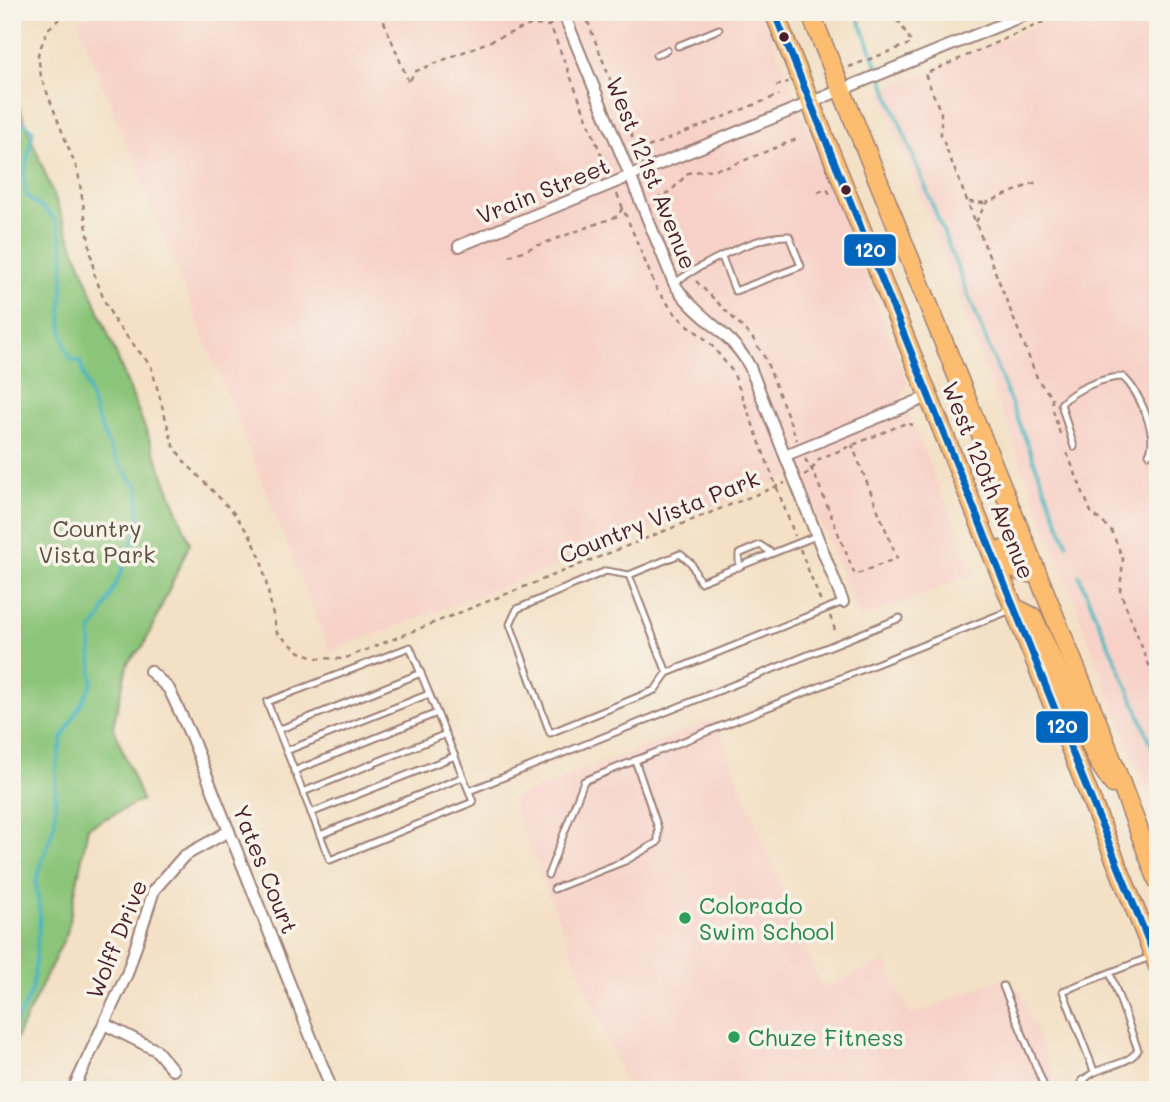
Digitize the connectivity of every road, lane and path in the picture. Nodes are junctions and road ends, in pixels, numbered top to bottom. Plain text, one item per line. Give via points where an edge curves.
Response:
1 (67, 12) edge
2 (380, 12) edge
3 (545, 12) edge
4 (562, 12) edge
5 (584, 12) edge
6 (774, 12) edge
7 (810, 12) edge
8 (883, 12) edge
9 (1032, 12) edge
10 (1066, 12) edge
11 (550, 26) junction
12 (719, 29) dead end
13 (678, 46) dead end
14 (667, 50) dead end
15 (656, 55) dead end
16 (868, 62) dead end
17 (841, 92) junction
18 (779, 95) dead end
19 (811, 105) junction
20 (797, 139) dead end
21 (630, 177) junction
22 (1039, 181) dead end
23 (613, 185) junction
24 (818, 192) dead end
25 (831, 197) dead end
26 (968, 201) junction
27 (986, 203) junction
28 (623, 208) junction
29 (976, 222) junction
30 (459, 247) dead end
31 (509, 256) dead end
32 (722, 257) junction
33 (692, 271) junction
34 (674, 283) junction
35 (931, 399) junction
36 (913, 425) dead end
37 (1063, 441) dead end
38 (852, 445) junction
39 (1074, 447) dead end
40 (801, 449) junction
41 (1067, 453) dead end
42 (1149, 454) dead end
43 (786, 456) junction
44 (811, 471) junction
45 (795, 478) junction
46 (776, 486) junction
47 (817, 536) junction
48 (798, 543) junction
49 (772, 553) junction
50 (740, 567) junction
51 (1037, 574) junction
52 (629, 575) junction
53 (843, 602) joint
54 (1015, 608) junction
55 (825, 609) junction
56 (900, 618) dead end
57 (835, 629) dead end
58 (150, 671) dead end
59 (421, 673) junction
60 (667, 673) junction
61 (1158, 688) edge
62 (429, 694) junction
63 (437, 713) junction
64 (278, 730) junction
65 (446, 734) junction
66 (286, 751) junction
67 (454, 756) junction
68 (635, 760) junction
69 (294, 771) junction
70 (463, 778) junction
71 (469, 791) junction
72 (303, 792) junction
73 (311, 813) junction
74 (1134, 817) junction
75 (229, 831) junction
76 (320, 835) junction
77 (548, 875) dead end
78 (1158, 881) edge
79 (554, 889) dead end
80 (1156, 961) edge
81 (1110, 972) junction
82 (1003, 986) dead end
83 (104, 1024) junction
84 (173, 1070) dead end
85 (1094, 1071) junction
86 (1082, 1080) junction
87 (73, 1090) edge
88 (332, 1090) edge
89 (1034, 1090) edge
90 (1078, 1090) edge
91 (1091, 1090) edge

1 - 46 path, Country Vista Park via 48,29 38,54 41,77 78,172 94,273 115,322 151,366 173,445 251,537 261,559 277,633 300,652 343,659
2 - 11 path via 409,83 414,72 530,25
3 - 11 path
4 - 21 street, West 121st Avenue
5 - 18 path via 638,151
6 - 19 main road, West 120th Avenue
7 - 17 main road, West 120th Avenue
8 - 16 path via 900,23 912,43
9 - 17 street, Vrain Street
10 - 26 path via 925,74
11 - 23 path
12 - 13 lane
14 - 15 lane
17 - 19 street, Vrain Street
17 - 51 main road, West 120th Avenue
19 - 21 street, Vrain Street
19 - 35 main road, West 120th Avenue
20 - 33 path via 728,167 688,173 660,196
21 - 23 street, Vrain Street
21 - 34 street, West 121st Avenue
22 - 27 path
23 - 28 path
23 - 30 street, Vrain Street
24 - 25 path via 827,189
26 - 27 path
26 - 29 path
27 - 29 path
28 - 31 path via 618,216
28 - 46 path via 657,290 733,372
29 - 37 path via 1038,380 1052,397 1053,417
32 - 32 lane via 766,239 789,236 801,266 735,291
32 - 33 lane
33 - 34 lane
33 - 40 path via 697,285 752,337 765,358
34 - 43 street, West 121st Avenue via 691,306 742,352
35 - 40 street
35 - 51 main road via 950,422 1006,563 1018,573
35 - 54 main road, West 120th Avenue
36 - 38 path, Country Vista Park via 906,423
38 - 44 path, Country Vista Park via 819,459
38 - 44 path via 897,558 855,575
39 - 42 lane via 1061,404 1069,395 1124,377 1131,383 1153,435
40 - 43 street
40 - 44 path
41 - 61 path via 1091,512 1111,530 1123,559 1120,591
43 - 45 street, West 121st Avenue
44 - 45 path, Country Vista Park
45 - 46 path, Country Vista Park
45 - 47 street, West 121st Avenue
46 - 48 path
47 - 48 lane
47 - 53 street, West 121st Avenue
48 - 49 lane
48 - 55 path
49 - 50 lane
49 - 50 lane via 760,545 739,554
50 - 52 lane via 700,582 691,563 680,554
51 - 74 main road, West 120th Avenue
52 - 60 lane
52 - 60 lane via 606,571 517,609 510,624 550,733 655,690
53 - 55 lane
54 - 68 lane
54 - 74 main road via 1033,617 1100,763
54 - 80 main road, West 120th Avenue
55 - 57 path
55 - 60 lane
56 - 71 lane
58 - 75 street, Yates Court via 169,689
59 - 62 lane
59 - 64 lane
59 - 64 lane via 410,647 267,702
62 - 63 lane
62 - 66 lane
63 - 65 lane
63 - 69 lane
64 - 66 lane
65 - 67 lane
65 - 72 lane
66 - 69 lane
67 - 70 lane
67 - 73 lane
68 - 77 lane via 584,781
68 - 79 lane via 658,828 657,842 625,861
69 - 72 lane
70 - 71 lane
70 - 76 lane
71 - 76 lane via 473,802 330,860
72 - 73 lane
73 - 76 lane
74 - 78 main road, West 120th Avenue
75 - 83 street, Wolff Drive via 184,856 164,875
75 - 88 street, Yates Court
80 - 81 lane
81 - 85 lane via 1138,1050 1134,1056
81 - 85 lane via 1063,991
82 - 89 lane via 1044,1086
83 - 84 street via 156,1050
83 - 87 street, Wolff Drive
85 - 86 lane
86 - 90 lane
86 - 91 lane

